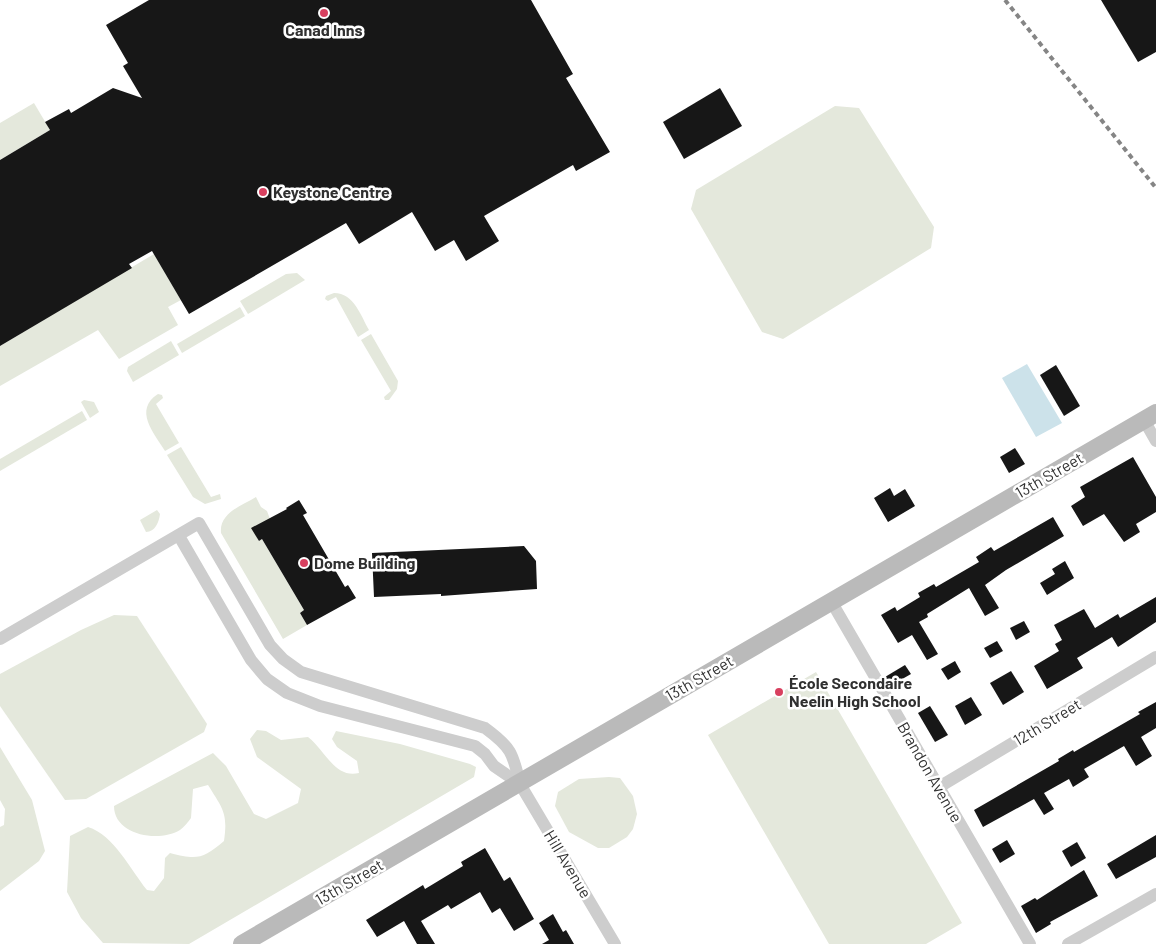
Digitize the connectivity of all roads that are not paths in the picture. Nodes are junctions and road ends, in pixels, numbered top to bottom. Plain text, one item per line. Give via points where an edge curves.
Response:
1 (1150, 417) edge
2 (1156, 441) edge
3 (179, 536) junction
4 (831, 601) junction
5 (0, 639) edge
6 (1156, 657) edge
7 (520, 784) junction
8 (939, 787) junction
9 (1156, 894) edge
10 (242, 944) edge
11 (615, 944) edge
12 (1030, 944) edge
13 (1068, 944) edge

1 - 2 street
1 - 4 street, 13th Street
3 - 5 street
3 - 7 street via 251,660 280,689 320,706 474,746 494,766
3 - 7 street via 199,523 270,645 283,659 320,680 485,728 505,743 514,757
4 - 7 street, 13th Street
4 - 8 street, Brandon Avenue
6 - 8 street, 12th Street
7 - 10 street, 13th Street
7 - 11 street, Hill Avenue
8 - 12 street, Brandon Avenue
9 - 13 street

